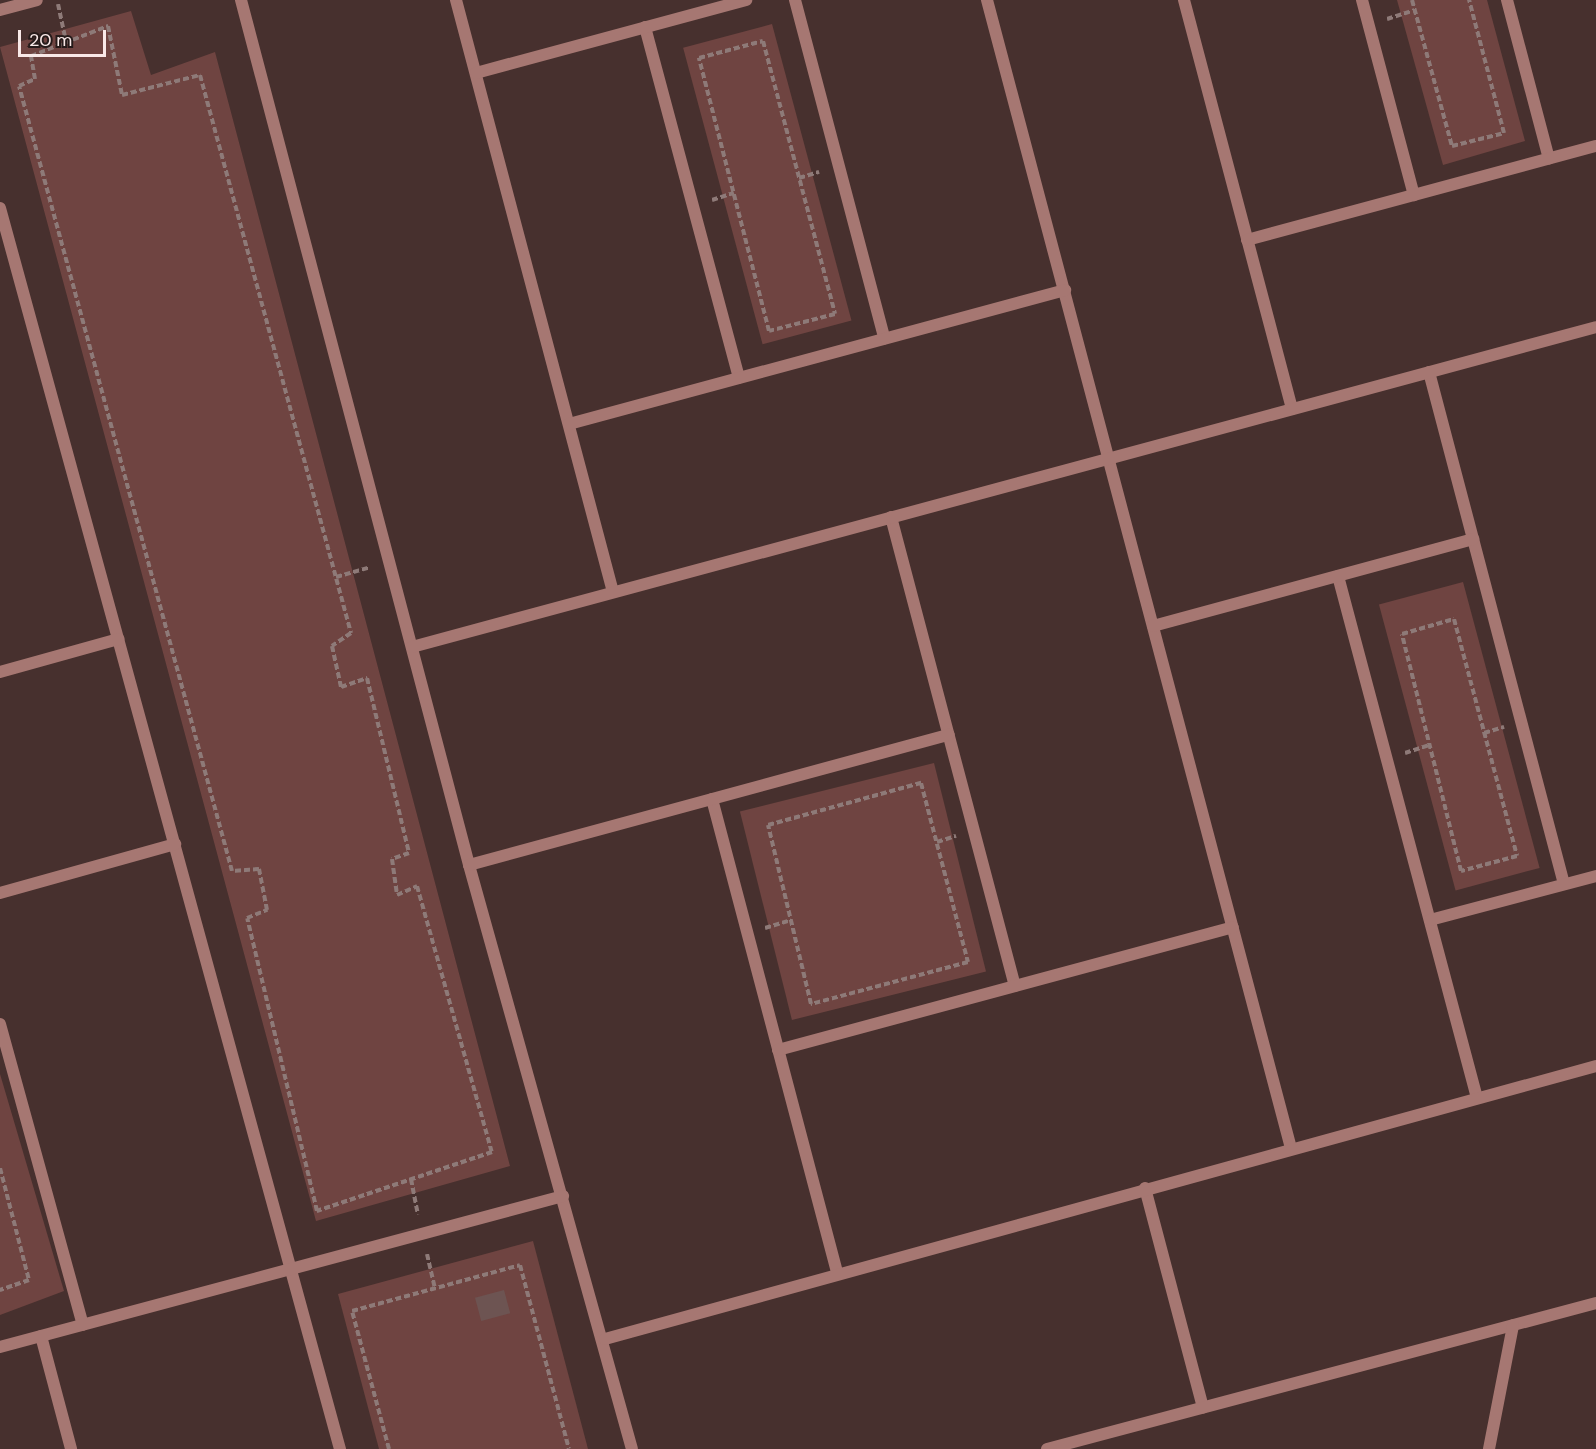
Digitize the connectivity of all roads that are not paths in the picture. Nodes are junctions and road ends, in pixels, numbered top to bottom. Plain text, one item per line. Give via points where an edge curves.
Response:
1 (37, 0) edge
2 (241, 0) edge
3 (456, 0) edge
4 (746, 0) edge
5 (795, 0) edge
6 (987, 0) edge
7 (1184, 0) edge
8 (1362, 0) edge
9 (1507, 0) edge
10 (0, 10) edge
11 (645, 27) junction
12 (476, 73) junction
13 (1596, 146) edge
14 (1549, 159) junction
15 (1414, 195) junction
16 (0, 207) edge
17 (1247, 240) junction
18 (1065, 290) junction
19 (1596, 327) edge
20 (884, 338) junction
21 (1429, 372) junction
22 (739, 378) junction
23 (1292, 409) junction
24 (569, 424) junction
25 (1109, 459) junction
26 (891, 517) junction
27 (1473, 539) junction
28 (1338, 576) junction
29 (613, 592) junction
30 (1154, 626) junction
31 (118, 639) junction
32 (412, 647) junction
33 (0, 672) edge
34 (949, 735) junction
35 (712, 799) junction
36 (174, 844) junction
37 (469, 865) junction
38 (1596, 876) edge
39 (1564, 884) junction
40 (0, 893) edge
41 (1430, 920) junction
42 (1233, 927) junction
43 (1015, 986) junction
44 (0, 1024) edge
45 (778, 1050) junction
46 (1596, 1066) edge
47 (1477, 1098) junction
48 (1291, 1148) junction
49 (1145, 1188) junction
50 (562, 1196) junction
51 (291, 1269) junction
52 (837, 1271) junction
53 (1596, 1303) edge
54 (83, 1325) junction
55 (1513, 1325) junction
56 (41, 1336) junction
57 (605, 1339) junction
58 (0, 1347) edge
59 (1203, 1407) junction
60 (71, 1449) edge
61 (340, 1449) edge
62 (632, 1449) edge
63 (1047, 1449) edge
64 (1489, 1449) edge

1 - 10 street
2 - 32 street
3 - 12 street
4 - 11 street
5 - 20 street
6 - 18 street
7 - 17 street
8 - 15 street
9 - 14 street
11 - 12 street
11 - 22 street
12 - 24 street
13 - 14 street
14 - 15 street
15 - 17 street
16 - 31 street
17 - 23 street
18 - 20 street
18 - 25 street
19 - 21 street
20 - 22 street
21 - 23 street
21 - 27 street
22 - 24 street
23 - 25 street
24 - 29 street
25 - 26 street
25 - 30 street
26 - 29 street
26 - 34 street
27 - 28 street
27 - 39 street
28 - 30 street
28 - 41 street
29 - 32 street
30 - 42 street
31 - 33 street
31 - 36 street
32 - 37 street
34 - 35 street
34 - 43 street
35 - 37 street
35 - 45 street
36 - 40 street
36 - 51 street
37 - 50 street
38 - 39 street
39 - 41 street
41 - 47 street
42 - 43 street
42 - 48 street
43 - 45 street
44 - 54 street
45 - 52 street
46 - 47 street
47 - 48 street
48 - 49 street
49 - 52 street
49 - 59 street
50 - 51 street
50 - 57 street
51 - 54 street
51 - 61 street
52 - 57 street
53 - 55 street
54 - 56 street
55 - 59 street
55 - 64 street
56 - 58 street
56 - 60 street
57 - 62 street
59 - 63 street

